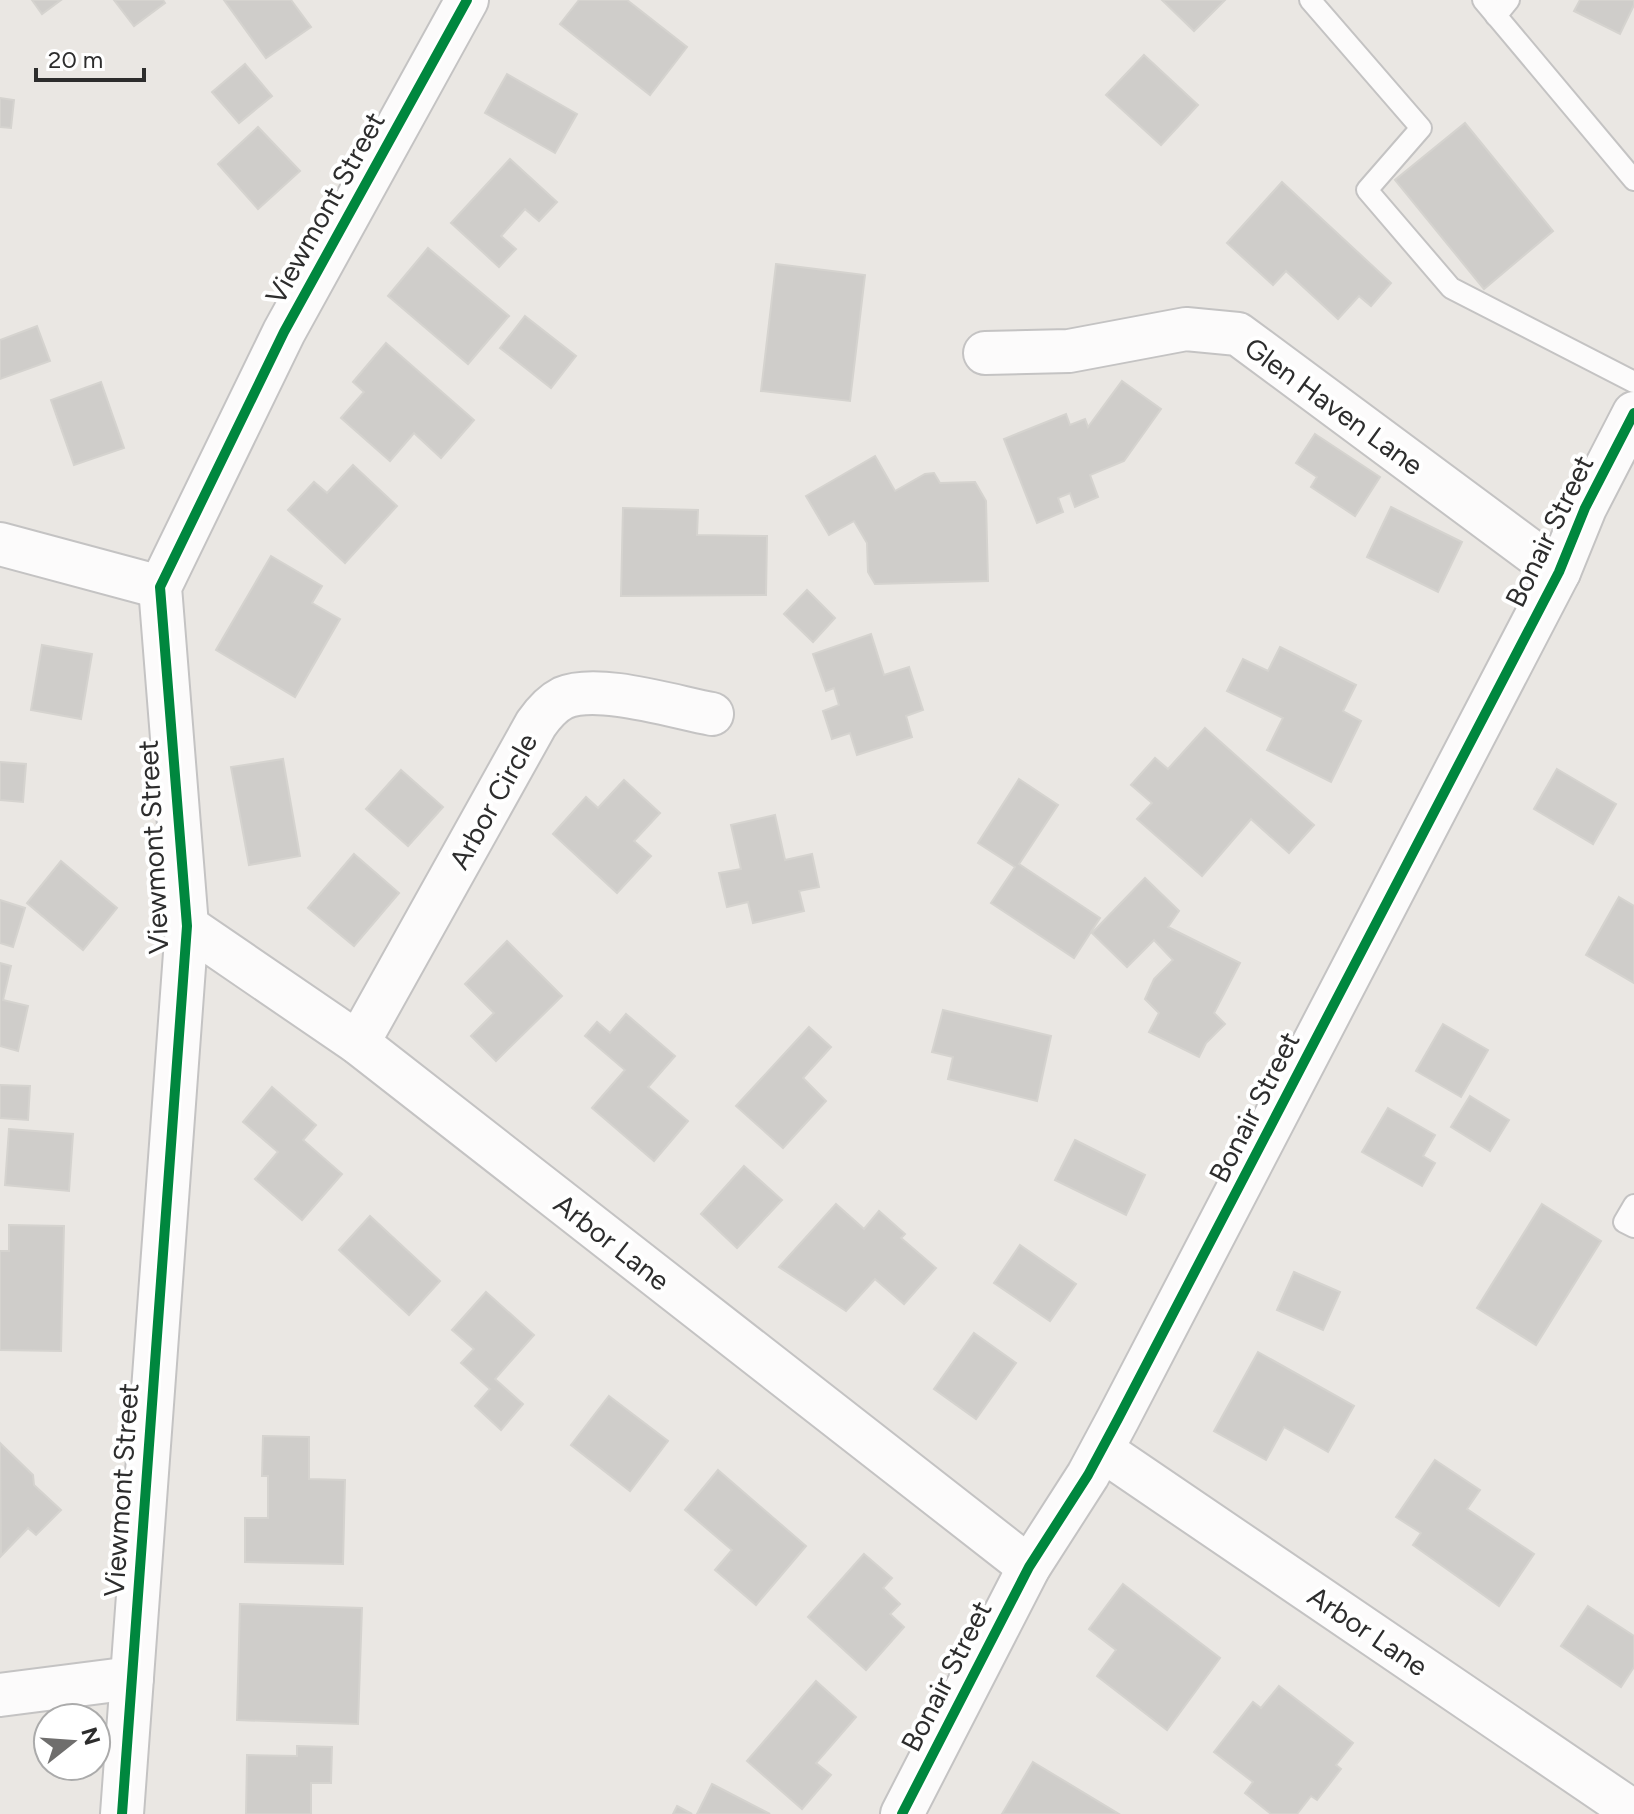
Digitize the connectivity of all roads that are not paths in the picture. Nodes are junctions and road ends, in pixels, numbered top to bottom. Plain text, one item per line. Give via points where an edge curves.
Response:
1 (1310, 0) edge
2 (455, 5) edge
3 (1496, 5) edge
4 (1634, 180) edge
5 (985, 353) dead end
6 (1634, 382) edge
7 (1634, 413) edge
8 (0, 544) edge
9 (1559, 572) junction
10 (160, 587) junction
11 (712, 714) dead end
12 (187, 926) junction
13 (358, 1043) junction
14 (1634, 1205) edge
15 (1634, 1227) edge
16 (1102, 1450) junction
17 (1029, 1567) junction
18 (132, 1678) junction
19 (0, 1695) edge
20 (1634, 1812) edge
21 (122, 1814) edge
22 (902, 1814) edge

1 - 6 lane via 1421,128 1367,190 1451,288
2 - 10 street, Viewmont Street via 284,332
3 - 4 lane
5 - 9 street, Glen Haven Lane via 1069,351 1186,329 1238,334
7 - 9 street, Bonair Street
8 - 10 street
9 - 16 street, Bonair Street
10 - 12 street, Viewmont Street
11 - 13 street, Arbor Circle via 596,694 552,705 536,724
12 - 13 street, Arbor Lane
12 - 18 street, Viewmont Street
13 - 17 street, Arbor Lane
14 - 15 lane via 1624,1222
16 - 17 street, Bonair Street
16 - 20 street, Arbor Lane
17 - 22 street, Bonair Street
18 - 19 street
18 - 21 street, Viewmont Street

